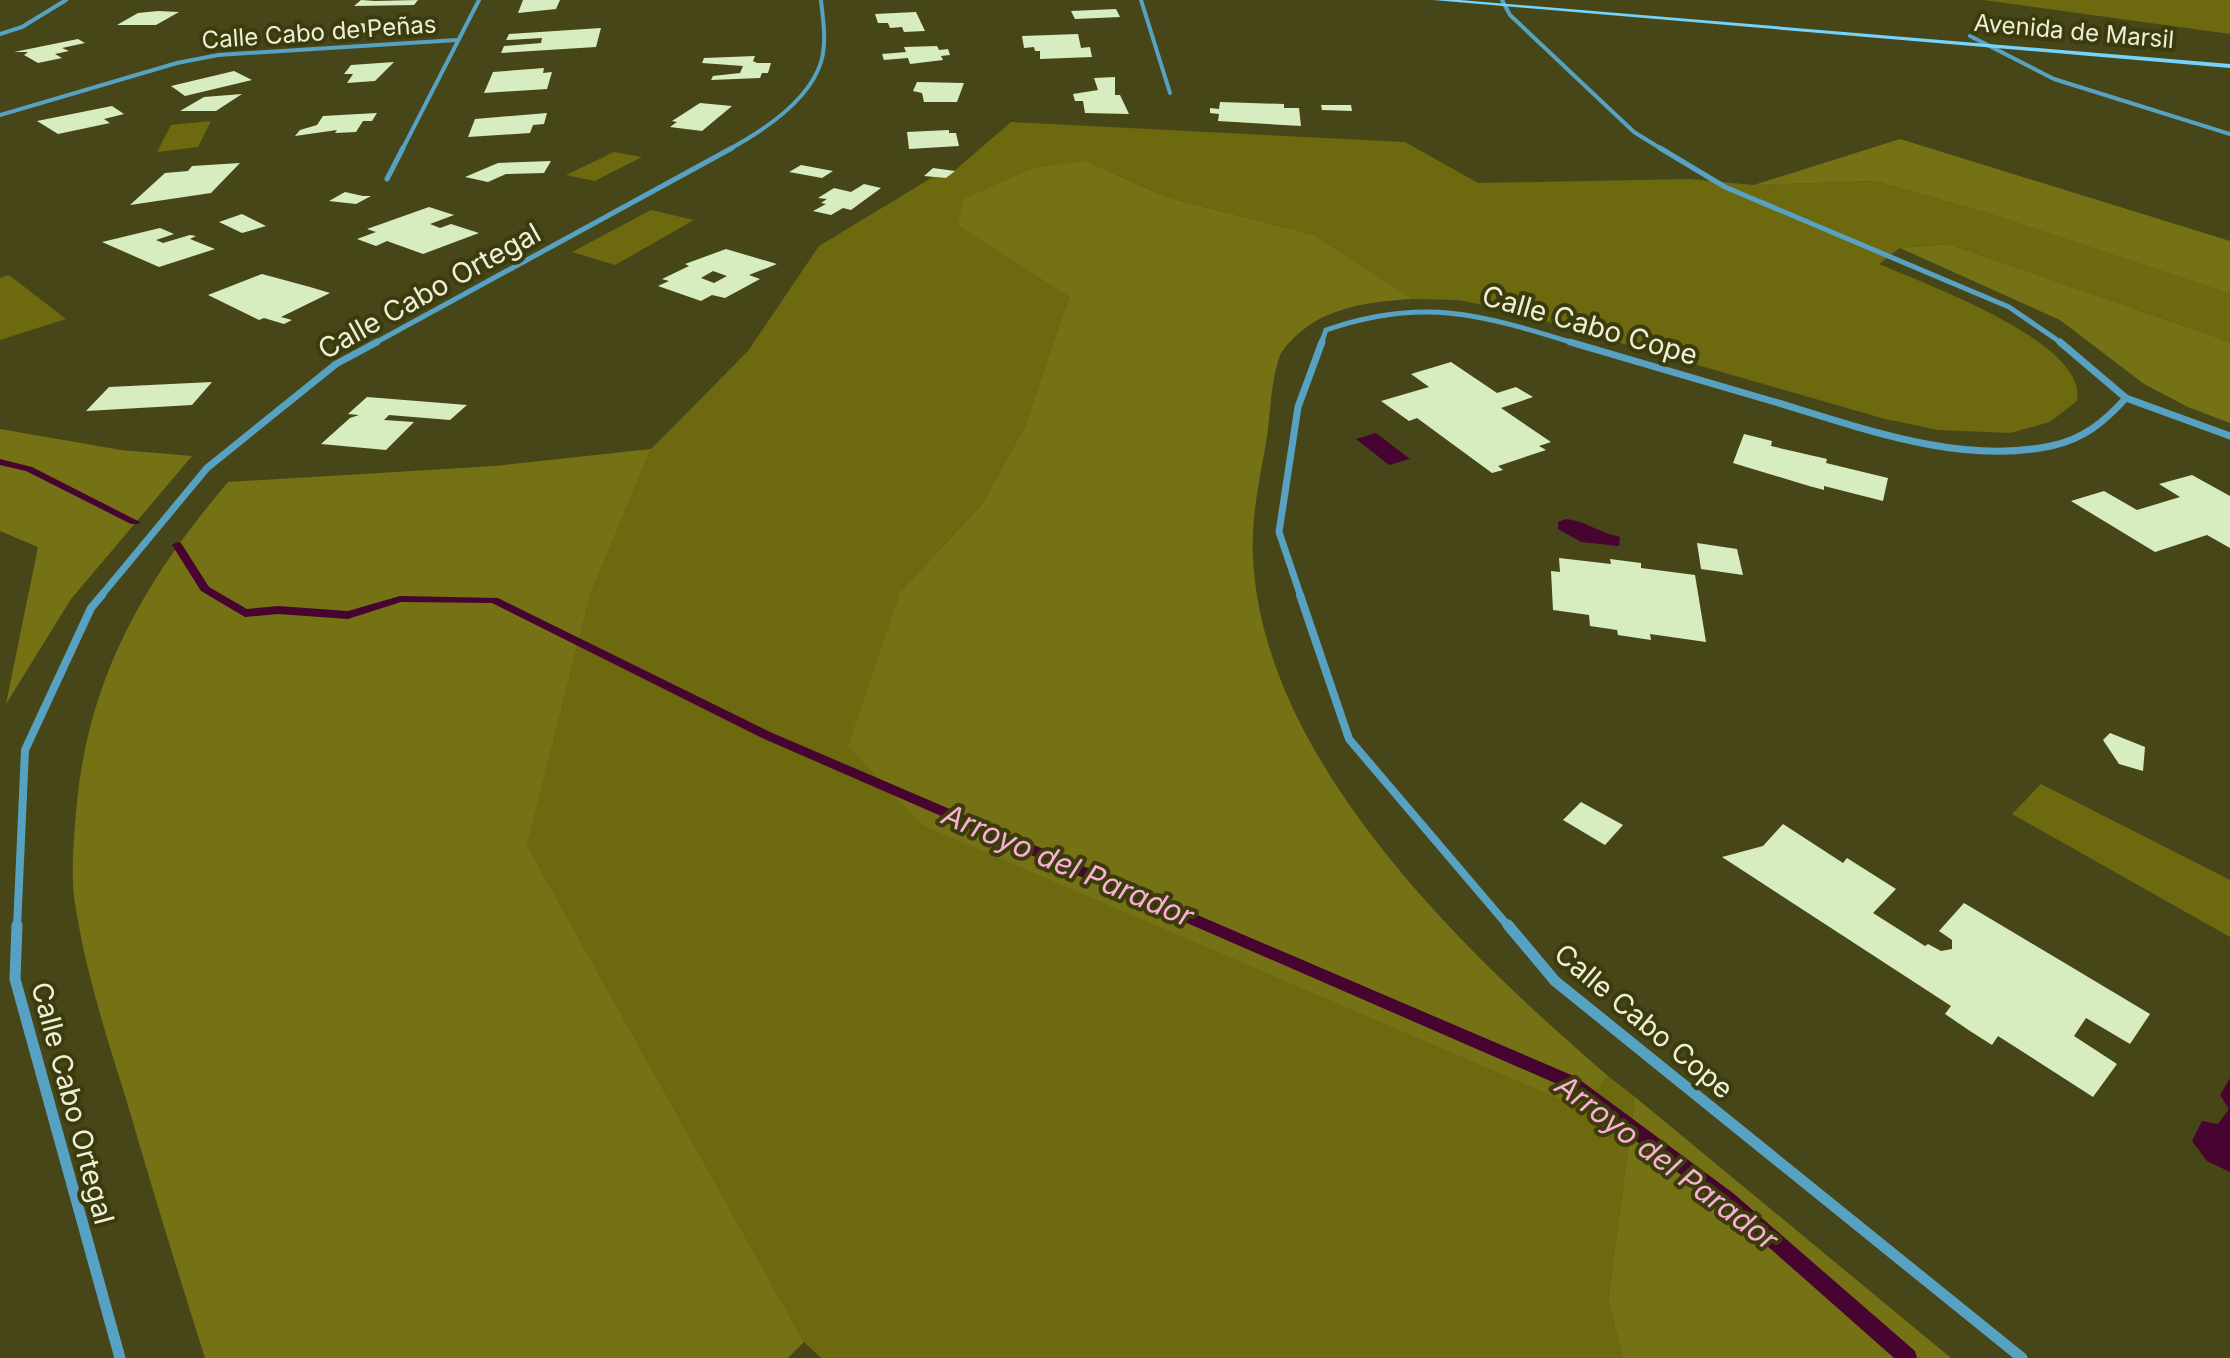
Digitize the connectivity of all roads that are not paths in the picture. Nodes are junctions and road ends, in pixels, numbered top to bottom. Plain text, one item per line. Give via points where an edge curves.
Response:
1 (66, 0) edge
2 (479, 0) edge
3 (821, 0) edge
4 (1141, 0) edge
5 (1436, 0) edge
6 (1502, 2) edge
7 (0, 34) edge
8 (1970, 36) junction
9 (457, 40) junction
10 (1981, 43) junction
11 (2230, 63) edge
12 (1170, 93) dead end
13 (0, 115) edge
14 (2230, 134) edge
15 (387, 179) dead end
16 (2126, 398) junction
17 (2230, 436) edge
18 (120, 1358) edge
19 (2022, 1358) edge

1 - 7 street
2 - 9 street
3 - 18 street, Calle Cabo Ortegal via 824,48 814,75 786,113 336,364 207,468 91,608 25,750 15,979
4 - 12 street
5 - 6 street, Avenida de Marsil
6 - 8 street, Avenida de Marsil
6 - 10 street, Avenida de Marsil
6 - 16 street via 1634,132 1725,187 2009,307 2073,350
8 - 10 street
8 - 11 street, Avenida de Marsil
9 - 13 street, Calle Cabo de Peñas via 218,55
9 - 15 street
10 - 11 street, Avenida de Marsil
10 - 14 street via 2054,79
16 - 17 street
16 - 19 street, Calle Cabo Cope via 2101,425 2053,446 1991,450 1939,445 1893,437 1477,314 1418,309 1368,314 1326,330 1298,407 1279,532 1349,739 1555,981

